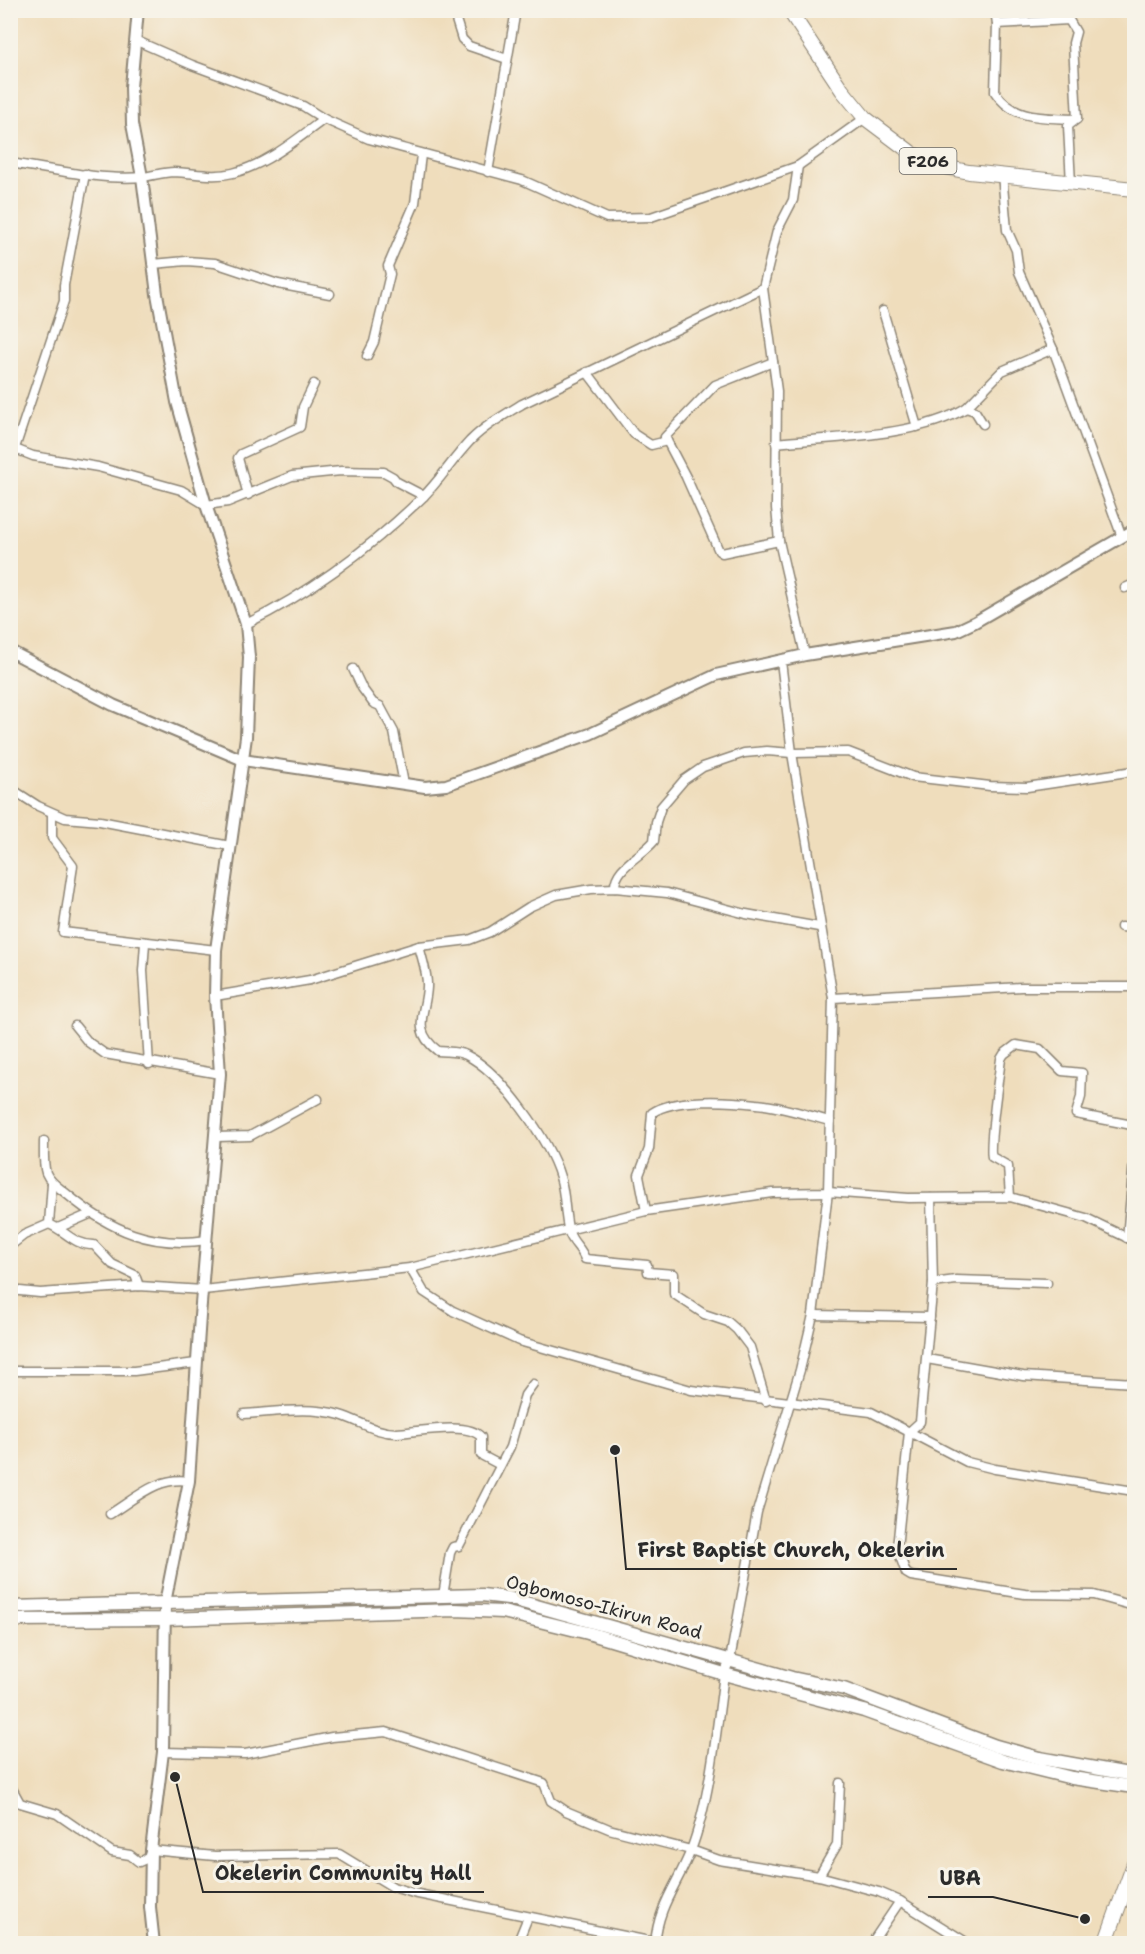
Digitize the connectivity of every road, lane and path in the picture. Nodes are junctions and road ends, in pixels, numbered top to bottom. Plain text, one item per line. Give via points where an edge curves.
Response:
1 (138, 10) edge
2 (453, 10) edge
3 (516, 10) edge
4 (789, 10) edge
5 (996, 10) edge
6 (997, 24) junction
7 (137, 41) junction
8 (507, 59) junction
9 (865, 118) junction
10 (324, 119) junction
11 (1077, 119) junction
12 (422, 155) junction
13 (10, 163) edge
14 (798, 166) junction
15 (488, 172) junction
16 (85, 174) junction
17 (1002, 174) junction
18 (142, 177) junction
19 (1071, 184) junction
20 (1134, 189) edge
21 (153, 264) junction
22 (763, 288) junction
23 (330, 294) dead end
24 (882, 311) dead end
25 (1053, 349) junction
26 (367, 357) dead end
27 (773, 362) junction
28 (587, 372) junction
29 (314, 384) dead end
30 (966, 408) junction
31 (983, 424) dead end
32 (917, 427) junction
33 (667, 441) junction
34 (776, 443) junction
35 (12, 448) edge
36 (10, 463) edge
37 (248, 495) junction
38 (424, 496) junction
39 (206, 505) junction
40 (1134, 530) edge
41 (1122, 537) junction
42 (779, 541) junction
43 (1134, 584) edge
44 (1125, 588) dead end
45 (246, 624) junction
46 (10, 651) edge
47 (805, 655) junction
48 (781, 661) junction
49 (353, 669) dead end
50 (792, 753) junction
51 (243, 759) junction
52 (1134, 771) edge
53 (404, 784) junction
54 (10, 788) edge
55 (52, 814) junction
56 (230, 846) junction
57 (615, 888) junction
58 (819, 927) junction
59 (1121, 927) dead end
60 (1134, 928) edge
61 (145, 943) junction
62 (419, 946) junction
63 (216, 950) junction
64 (1134, 987) edge
65 (215, 996) junction
66 (833, 998) junction
67 (75, 1026) dead end
68 (148, 1064) junction
69 (220, 1074) junction
70 (318, 1099) dead end
71 (830, 1121) junction
72 (1134, 1132) edge
73 (217, 1137) junction
74 (44, 1141) dead end
75 (1134, 1160) edge
76 (52, 1183) junction
77 (828, 1192) junction
78 (1010, 1197) junction
79 (931, 1198) junction
80 (646, 1211) junction
81 (90, 1214) junction
82 (49, 1224) junction
83 (58, 1228) junction
84 (568, 1230) junction
85 (207, 1240) junction
86 (1131, 1240) edge
87 (10, 1246) edge
88 (410, 1268) junction
89 (933, 1283) junction
90 (1047, 1283) dead end
91 (138, 1286) junction
92 (10, 1290) edge
93 (203, 1290) junction
94 (813, 1315) junction
95 (930, 1317) junction
96 (927, 1359) junction
97 (196, 1363) junction
98 (10, 1371) edge
99 (1134, 1383) edge
100 (533, 1384) dead end
101 (766, 1401) junction
102 (789, 1404) junction
103 (244, 1414) dead end
104 (909, 1432) junction
105 (500, 1465) junction
106 (189, 1481) junction
107 (1134, 1491) edge
108 (110, 1514) dead end
109 (443, 1596) junction
110 (165, 1603) junction
111 (1134, 1606) edge
112 (10, 1608) edge
113 (164, 1619) junction
114 (10, 1620) edge
115 (730, 1660) junction
116 (724, 1674) junction
117 (163, 1752) junction
118 (1134, 1774) edge
119 (840, 1783) dead end
120 (10, 1785) edge
121 (1134, 1787) edge
122 (151, 1850) junction
123 (691, 1850) junction
124 (1134, 1864) edge
125 (819, 1876) junction
126 (900, 1901) junction
127 (528, 1917) junction
128 (655, 1943) edge
129 (154, 1944) edge
130 (517, 1944) edge
131 (872, 1944) edge
132 (969, 1944) edge
133 (1105, 1944) edge

1 - 7 street
2 - 8 street via 462,39 469,46
3 - 8 street
4 - 9 main road, F206
5 - 6 street
6 - 11 street via 995,92 999,98 1024,117
6 - 11 street via 1069,20 1076,32 1073,43
7 - 10 street via 303,106
7 - 18 street via 131,102
8 - 15 street
9 - 14 street
9 - 17 main road, F206 via 913,154 939,166
10 - 12 street via 369,139
10 - 18 street via 278,152 234,173 208,176 175,172
11 - 19 street via 1068,126
12 - 15 street
12 - 26 street via 415,203 388,266 390,274
13 - 16 street
14 - 15 street via 651,217 630,220 607,219 522,180
14 - 22 street via 793,200 777,231
16 - 18 street
16 - 35 street via 64,301 45,366
17 - 19 main road, F206
17 - 25 street via 1007,230 1016,250 1019,272
18 - 21 street
19 - 20 main road, F206
21 - 23 street via 214,263 279,284
21 - 39 street via 177,402
22 - 27 street
22 - 28 street
24 - 32 street
25 - 30 street via 1002,371
25 - 41 street
27 - 33 street via 715,385 665,437
27 - 34 street
28 - 33 street via 634,434 651,445
28 - 38 street via 491,424 471,440
29 - 37 street via 303,407 300,427 238,458
30 - 31 street via 975,411
30 - 32 street via 954,416
32 - 34 street
33 - 42 street via 718,551
34 - 42 street
35 - 36 street
35 - 39 street via 181,490
37 - 38 street via 292,476 341,471 384,472
37 - 39 street via 217,506
38 - 45 street via 331,575
39 - 45 street
40 - 41 street
41 - 47 street via 956,631
42 - 47 street
43 - 44 street
45 - 51 street via 249,690
46 - 51 street via 113,705
47 - 48 street
48 - 50 street
48 - 53 street via 693,683 590,734 470,779 425,787
49 - 53 street via 394,732
50 - 52 street via 848,752 914,777 990,786 1027,787
50 - 57 street via 744,753 693,772 668,796 656,822 654,841 620,871
50 - 58 street
51 - 53 street
51 - 56 street
54 - 55 street
55 - 56 street
55 - 61 street via 50,834 73,866 63,932
56 - 63 street
57 - 58 street via 667,893 774,921
57 - 62 street via 556,896 469,940
58 - 66 street
59 - 60 street
61 - 63 street
61 - 68 street
62 - 65 street via 310,980
62 - 84 street via 428,986 420,1024 438,1051 467,1055 506,1088 556,1165
63 - 65 street
64 - 66 street via 1021,987
65 - 69 street
66 - 71 street
67 - 68 street via 105,1054
68 - 69 street
69 - 73 street
70 - 73 street via 250,1136
71 - 77 street
71 - 80 street via 759,1104 677,1103 661,1107 652,1113 649,1149 639,1175
72 - 78 street via 1132,1125 1076,1114 1082,1073 1062,1071 1040,1049 1016,1045 1001,1059 989,1152 1008,1166
73 - 85 street
74 - 76 street via 46,1172
75 - 86 street
76 - 81 street
76 - 82 street
77 - 79 street
77 - 80 street via 772,1193
77 - 94 street
78 - 79 street
78 - 86 street via 1086,1218
79 - 89 street
80 - 84 street
81 - 83 street
81 - 85 street via 155,1241 177,1244
82 - 83 street
82 - 87 street
83 - 91 street via 70,1239 94,1245 112,1264 135,1275
84 - 88 street
84 - 101 street via 585,1259 647,1265 648,1272 674,1274 674,1294 709,1317 728,1322 750,1347
85 - 93 street
88 - 93 street
88 - 101 street via 424,1292 453,1311 519,1341 691,1390
89 - 90 street
89 - 95 street
91 - 92 street via 40,1293
91 - 93 street
93 - 97 street
94 - 95 street
94 - 102 street
95 - 96 street
96 - 99 street via 1023,1376
96 - 104 street via 920,1422
97 - 98 street via 134,1371
97 - 106 street
100 - 105 street via 525,1395 510,1447
101 - 102 street
102 - 104 street via 871,1412
102 - 115 street via 757,1512
103 - 105 street via 304,1410 333,1414 384,1432 469,1429 481,1437 481,1455
104 - 107 street via 966,1462
104 - 111 street via 897,1548 906,1573 1025,1594 1094,1595
105 - 109 street via 459,1545 450,1553
106 - 108 street via 174,1479 156,1484
106 - 110 street
109 - 110 main road, Ogbomoso-Ikirun Road
109 - 115 main road, Ogbomoso-Ikirun Road via 482,1595 528,1601
110 - 112 main road, Ogbomoso-Ikirun Road
110 - 113 street
113 - 114 main road, Ogbomoso-Ikirun Road
113 - 116 main road, Ogbomoso-Ikirun Road via 503,1611 588,1632
113 - 117 street
115 - 116 street
115 - 118 main road, Ogbomoso-Ikirun Road via 843,1689 996,1746 1039,1758
116 - 121 main road, Ogbomoso-Ikirun Road via 864,1712 1003,1761 1072,1778
116 - 123 street via 704,1802
117 - 122 street
117 - 123 street via 245,1754 332,1737 386,1732 544,1783 551,1801 599,1826
119 - 125 street via 837,1845
120 - 122 street via 20,1803 57,1814 112,1852 144,1862
122 - 127 street via 215,1856 339,1854 393,1887
122 - 129 street
123 - 125 street via 719,1860
123 - 128 street via 660,1912
124 - 133 main road
125 - 126 street
126 - 131 street
126 - 132 street
127 - 128 street
127 - 130 street

